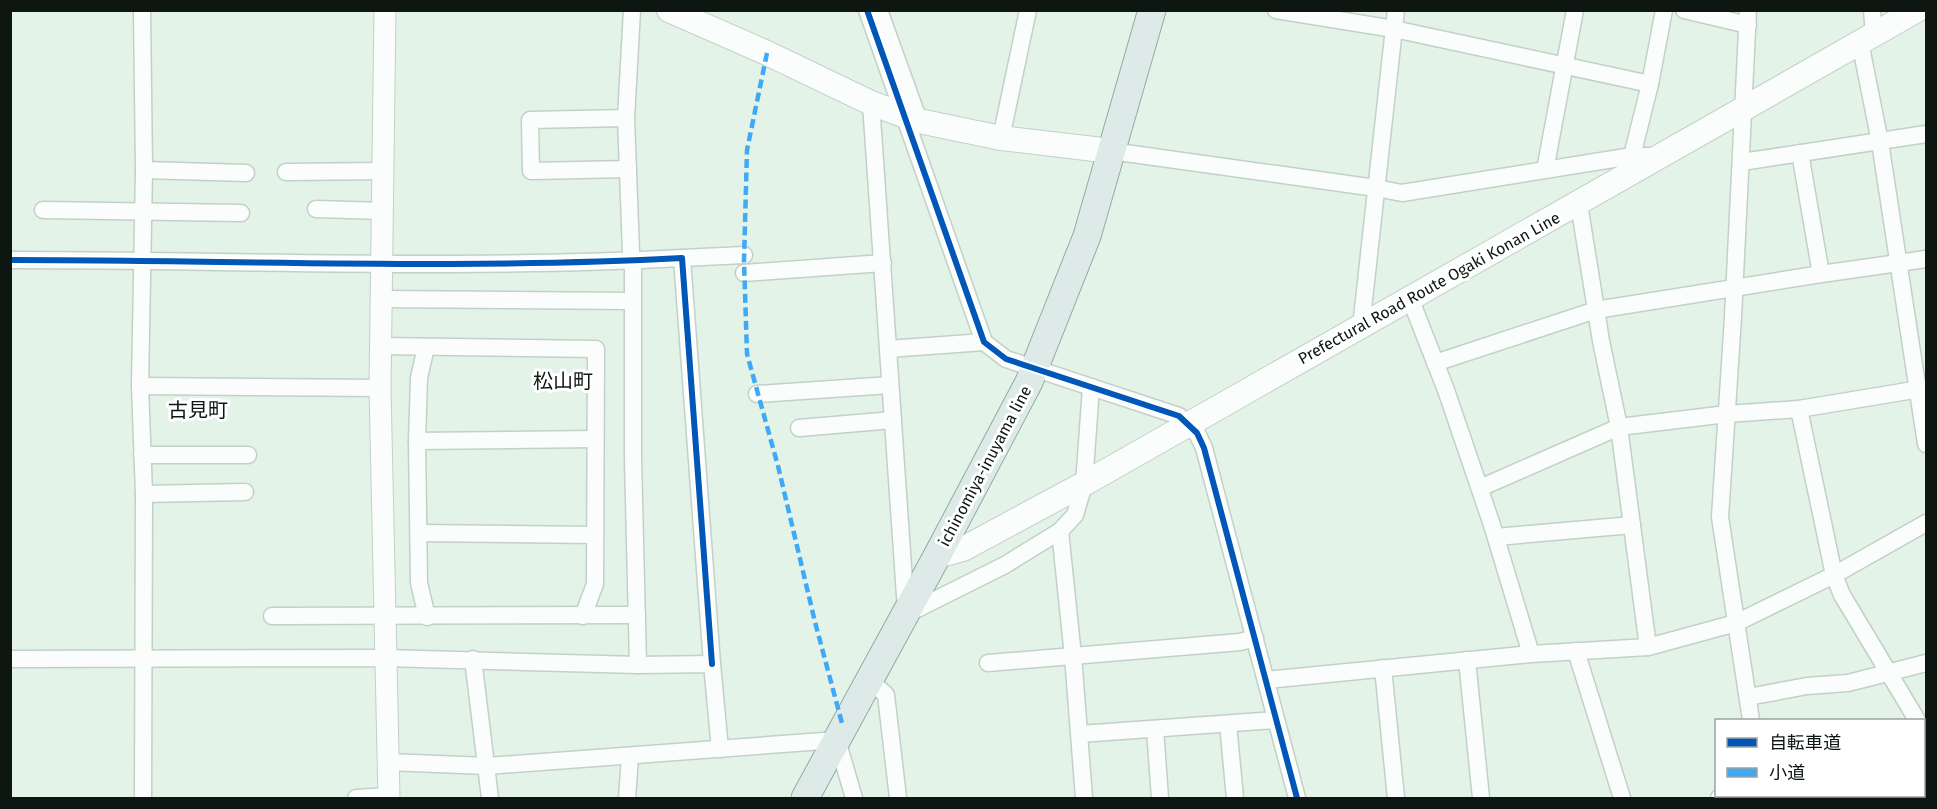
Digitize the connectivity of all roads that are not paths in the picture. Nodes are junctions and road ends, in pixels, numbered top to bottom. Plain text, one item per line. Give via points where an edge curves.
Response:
1 (142, 10) edge
2 (385, 10) edge
3 (632, 10) edge
4 (669, 10) edge
5 (1028, 10) edge
6 (1276, 10) edge
7 (1396, 10) edge
8 (1575, 10) edge
9 (1664, 10) edge
10 (1684, 10) edge
11 (1872, 10) edge
12 (1917, 10) edge
13 (1152, 11) edge
14 (1748, 18) edge
15 (879, 20) edge
16 (1394, 29) junction
17 (1867, 39) junction
18 (1565, 66) junction
19 (1650, 84) junction
20 (871, 103) junction
21 (1744, 108) junction
22 (626, 118) junction
23 (912, 118) junction
24 (1926, 134) edge
25 (1001, 138) junction
26 (1880, 142) junction
27 (1112, 150) junction
28 (1800, 153) junction
29 (1632, 156) junction
30 (1660, 156) junction
31 (1742, 162) junction
32 (628, 169) junction
33 (1545, 170) junction
34 (144, 171) junction
35 (383, 171) junction
36 (286, 172) dead end
37 (246, 173) dead end
38 (1376, 188) junction
39 (1579, 204) junction
40 (316, 209) dead end
41 (43, 210) dead end
42 (143, 211) junction
43 (383, 211) junction
44 (241, 213) dead end
45 (744, 255) dead end
46 (682, 258) junction
47 (1926, 259) edge
48 (10, 260) edge
49 (143, 260) junction
50 (633, 260) junction
51 (883, 263) junction
52 (1899, 263) junction
53 (382, 264) junction
54 (744, 273) dead end
55 (1821, 274) junction
56 (1735, 287) junction
57 (1410, 298) junction
58 (381, 299) junction
59 (633, 301) junction
60 (1596, 310) junction
61 (1361, 327) junction
62 (984, 342) junction
63 (380, 346) junction
64 (426, 347) junction
65 (888, 349) junction
66 (1435, 363) junction
67 (1034, 369) junction
68 (890, 385) junction
69 (140, 386) junction
70 (1091, 387) junction
71 (380, 388) junction
72 (1922, 389) edge
73 (757, 394) dead end
74 (1799, 409) junction
75 (1727, 414) junction
76 (892, 420) junction
77 (1190, 424) junction
78 (1619, 426) junction
79 (799, 428) dead end
80 (596, 439) junction
81 (417, 441) junction
82 (1926, 444) edge
83 (142, 454) junction
84 (248, 455) dead end
85 (1084, 484) junction
86 (1480, 488) junction
87 (245, 492) dead end
88 (144, 494) junction
89 (1926, 523) edge
90 (1632, 525) junction
91 (1060, 531) junction
92 (419, 533) junction
93 (595, 535) junction
94 (1496, 537) junction
95 (937, 556) junction
96 (1834, 575) junction
97 (905, 614) junction
98 (637, 615) junction
99 (272, 616) dead end
100 (427, 616) junction
101 (583, 616) junction
102 (384, 617) junction
103 (1736, 623) junction
104 (1255, 638) junction
105 (1648, 647) junction
106 (1576, 651) junction
107 (1531, 654) junction
108 (1073, 656) junction
109 (385, 658) junction
110 (10, 659) edge
111 (144, 659) junction
112 (473, 659) junction
113 (1467, 660) junction
114 (988, 663) dead end
115 (1926, 663) edge
116 (712, 664) junction
117 (638, 665) junction
118 (1383, 668) junction
119 (1890, 673) junction
120 (870, 680) junction
121 (1266, 680) junction
122 (1748, 697) junction
123 (1751, 719) edge
124 (1916, 719) edge
125 (1276, 720) junction
126 (1228, 723) junction
127 (1155, 729) junction
128 (1080, 734) junction
129 (837, 740) junction
130 (720, 749) junction
131 (630, 757) junction
132 (388, 762) junction
133 (487, 766) junction
134 (389, 797) edge
135 (143, 798) edge
136 (356, 798) edge
137 (490, 798) edge
138 (627, 798) edge
139 (805, 798) edge
140 (854, 798) edge
141 (898, 798) edge
142 (1084, 798) edge
143 (1160, 798) edge
144 (1235, 798) edge
145 (1297, 798) edge
146 (1396, 798) edge
147 (1481, 798) edge
148 (1622, 798) edge

1 - 34 street
2 - 35 street
3 - 22 street
4 - 20 main road
5 - 25 street
6 - 16 street
7 - 16 street
8 - 18 street
9 - 19 street
10 - 14 street
11 - 17 street
12 - 17 main road, Prefectural Road Route Ogaki Konan Line
13 - 27 main road, ichinomiya-inuyama line
14 - 21 street
15 - 23 street
16 - 18 street
16 - 38 street
17 - 21 main road, Prefectural Road Route Ogaki Konan Line
17 - 26 street
18 - 19 street
18 - 33 street
19 - 29 street
20 - 23 main road
20 - 51 street
21 - 30 main road, Prefectural Road Route Ogaki Konan Line
21 - 31 street
22 - 32 street
22 - 32 street via 530,120 531,171
23 - 25 main road
23 - 62 street
24 - 26 street
25 - 27 main road
26 - 28 street
26 - 52 street
27 - 38 street
27 - 67 main road, ichinomiya-inuyama line via 1087,236
28 - 31 street
28 - 55 street
29 - 30 street
29 - 33 street
30 - 39 main road, Prefectural Road Route Ogaki Konan Line
31 - 56 street
32 - 50 street
33 - 38 street via 1402,193
34 - 37 street
34 - 42 street
35 - 36 street
35 - 43 street
38 - 61 street
39 - 57 main road, Prefectural Road Route Ogaki Konan Line
39 - 60 street
40 - 43 street
41 - 42 street
42 - 44 street
42 - 49 street
43 - 53 street
45 - 46 street
46 - 50 street
46 - 116 street
47 - 52 street
48 - 49 street
49 - 53 street
49 - 69 street
50 - 53 street
50 - 59 street
51 - 54 street
51 - 65 street
52 - 55 street
52 - 72 street
53 - 58 street
55 - 56 street
56 - 60 street
56 - 75 street
57 - 61 main road, Prefectural Road Route Ogaki Konan Line
57 - 66 street
58 - 59 street
58 - 63 street
59 - 98 street
60 - 66 street
60 - 78 street
61 - 77 main road, Prefectural Road Route Ogaki Konan Line
62 - 65 street
62 - 67 street via 1006,359
63 - 64 street
63 - 71 street
64 - 80 street via 596,349
64 - 81 street via 418,378
65 - 68 street
66 - 86 street
67 - 70 street
67 - 95 main road, ichinomiya-inuyama line
68 - 73 street
68 - 76 street
69 - 71 street
69 - 83 street
70 - 77 street via 1179,416
70 - 85 street
71 - 102 street
72 - 74 street
72 - 82 street
74 - 75 street
74 - 96 street
75 - 78 street
75 - 103 street via 1720,517
76 - 79 street
76 - 97 street
77 - 85 main road, Prefectural Road Route Ogaki Konan Line
77 - 104 street via 1203,448
78 - 86 street
78 - 90 street
80 - 81 street
80 - 93 street
81 - 92 street
83 - 84 street
83 - 88 street
85 - 91 street via 1075,515
85 - 95 main road, Prefectural Road Route Ogaki Konan Line via 963,549
86 - 94 street
87 - 88 street
88 - 111 street
89 - 96 street
90 - 94 street
90 - 105 street
91 - 97 street via 1005,565
91 - 108 street
92 - 93 street
92 - 100 street via 419,583
93 - 101 street via 595,584
94 - 107 street
95 - 97 main road, ichinomiya-inuyama line
96 - 103 street
96 - 119 street
97 - 120 main road, ichinomiya-inuyama line
98 - 101 street
98 - 117 street
99 - 102 street
100 - 101 street
100 - 102 street
102 - 109 street
103 - 105 street
103 - 122 street
104 - 108 street
104 - 121 street
105 - 106 street
106 - 107 street
106 - 148 street
107 - 113 street
108 - 114 street
108 - 128 street
109 - 111 street
109 - 112 street
109 - 132 street
110 - 111 street
111 - 135 street
112 - 117 street
112 - 133 street
113 - 118 street
113 - 147 street
115 - 119 street
116 - 117 street
116 - 130 street
118 - 121 street
118 - 146 street
119 - 122 street
119 - 124 street
120 - 129 main road, ichinomiya-inuyama line
120 - 141 street via 886,695
121 - 125 street
122 - 123 street
125 - 126 street
125 - 145 street
126 - 127 street
126 - 144 street
127 - 128 street
127 - 143 street
128 - 142 street
129 - 130 street
129 - 139 main road, ichinomiya-inuyama line
129 - 140 street
130 - 131 street
131 - 133 street
131 - 138 street
132 - 133 street
132 - 134 street
133 - 137 street
134 - 136 street

